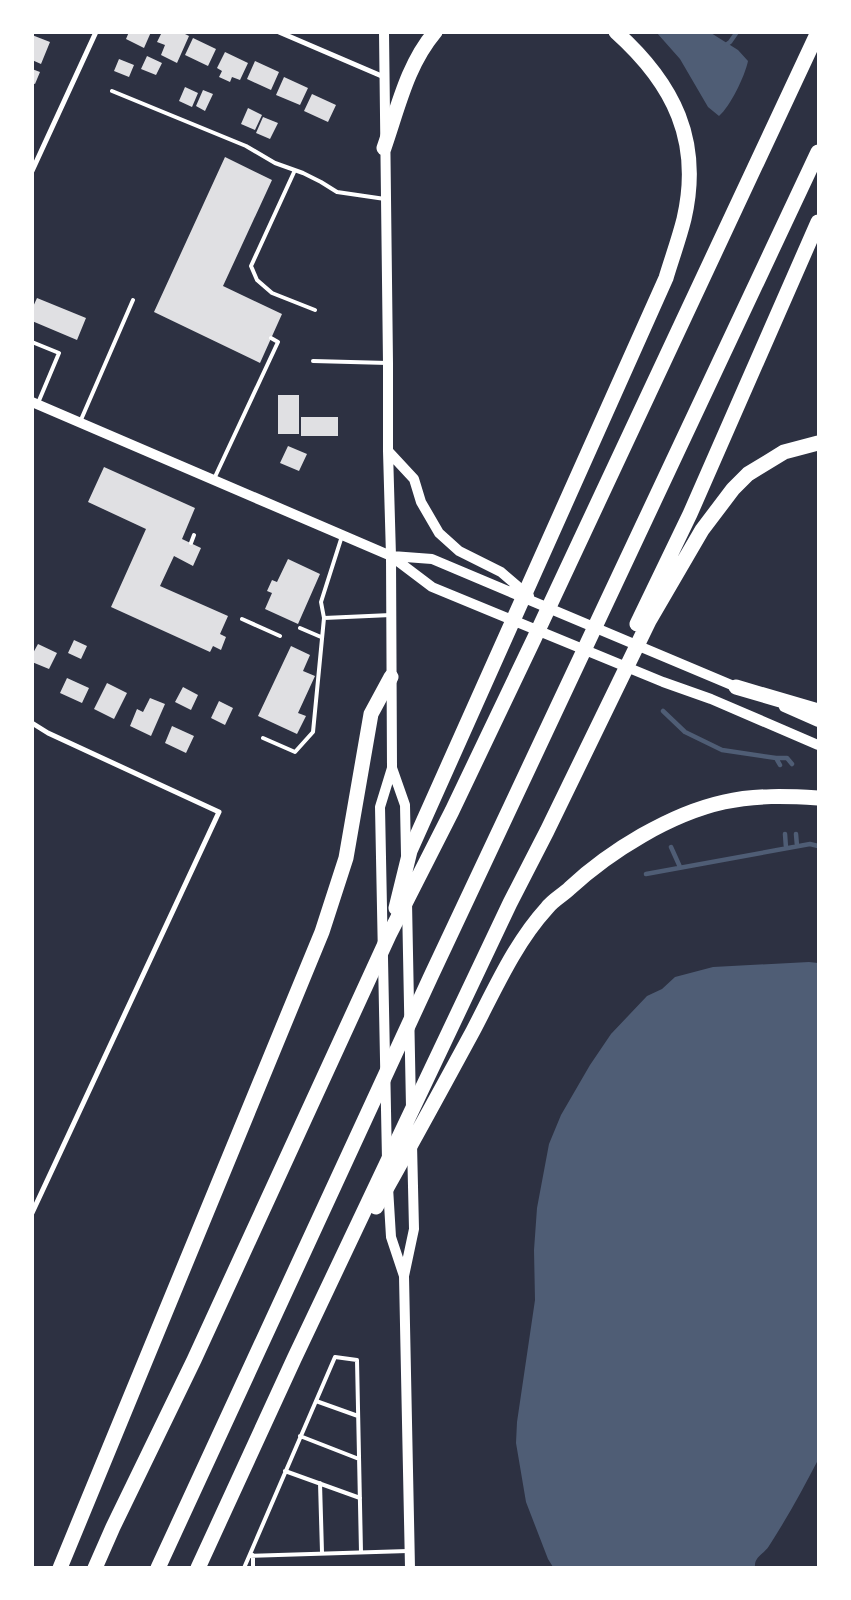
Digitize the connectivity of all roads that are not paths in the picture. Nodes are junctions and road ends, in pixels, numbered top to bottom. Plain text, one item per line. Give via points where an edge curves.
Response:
1 (96, 32) edge
2 (279, 32) edge
3 (384, 32) edge
4 (435, 32) edge
5 (616, 32) edge
6 (818, 32) edge
7 (384, 77) junction
8 (112, 91) dead end
9 (384, 148) junction
10 (818, 152) edge
11 (295, 170) junction
12 (32, 171) edge
13 (385, 199) junction
14 (818, 222) edge
15 (133, 300) dead end
16 (315, 310) dead end
17 (272, 338) dead end
18 (32, 342) edge
19 (313, 362) dead end
20 (388, 363) junction
21 (35, 403) edge
22 (80, 422) junction
23 (818, 443) edge
24 (388, 451) junction
25 (214, 479) junction
26 (194, 535) dead end
27 (342, 535) junction
28 (191, 543) dead end
29 (391, 556) junction
30 (540, 604) junction
31 (391, 615) junction
32 (324, 618) junction
33 (242, 619) dead end
34 (645, 619) junction
35 (300, 628) dead end
36 (280, 636) dead end
37 (322, 637) junction
38 (391, 677) junction
39 (736, 687) junction
40 (818, 710) edge
41 (818, 722) edge
42 (32, 723) edge
43 (263, 738) dead end
44 (818, 745) edge
45 (392, 768) junction
46 (818, 798) edge
47 (389, 935) junction
48 (32, 1213) edge
49 (404, 1276) junction
50 (318, 1311) junction
51 (316, 1401) junction
52 (358, 1416) junction
53 (300, 1436) junction
54 (359, 1460) junction
55 (285, 1471) junction
56 (320, 1484) junction
57 (360, 1498) junction
58 (410, 1551) junction
59 (322, 1552) junction
60 (361, 1552) junction
61 (252, 1556) junction
62 (60, 1568) edge
63 (95, 1568) edge
64 (158, 1568) edge
65 (198, 1568) edge
66 (244, 1568) edge
67 (253, 1568) edge
68 (410, 1568) edge

1 - 12 street
2 - 7 street
3 - 7 main road
4 - 9 highway via 411,69
5 - 47 highway via 652,69 678,116 690,163 684,219 666,278 410,851
6 - 47 highway via 534,639
7 - 9 main road
8 - 11 lane via 246,146
9 - 13 main road
10 - 64 highway via 431,976
11 - 13 lane via 337,192
11 - 16 lane via 251,266 257,280 272,293
13 - 20 main road
14 - 34 highway
15 - 22 lane
17 - 25 lane via 278,342
18 - 21 lane via 59,353
19 - 20 lane
20 - 24 main road
21 - 22 main road
22 - 25 main road
23 - 34 highway via 784,452 748,474 733,489
24 - 29 main road
24 - 30 main road via 414,479 421,502 439,533 459,550 501,572
25 - 27 main road
26 - 28 lane
27 - 29 main road
27 - 32 lane via 321,602
29 - 30 main road via 432,559
29 - 31 main road
29 - 44 main road via 432,587
30 - 39 main road
31 - 32 lane
31 - 38 main road
32 - 37 lane
33 - 36 lane
34 - 50 highway via 537,830 510,903
35 - 37 lane
37 - 43 lane via 313,732 295,752
38 - 45 main road
38 - 62 highway via 371,714 346,858 322,932
39 - 40 highway
39 - 41 main road
42 - 48 street via 48,734 219,812
45 - 49 main road via 405,805 414,1229
45 - 49 main road via 380,807 386,1131 391,1237
46 - 50 highway via 764,797 725,802 687,814 617,850 548,907 508,964
47 - 63 highway
49 - 58 main road
50 - 65 highway
51 - 52 lane
51 - 52 lane via 335,1357 357,1360
51 - 53 lane
52 - 54 lane
53 - 54 lane
53 - 55 lane
54 - 57 lane
55 - 56 lane
55 - 61 lane
56 - 57 lane
56 - 59 lane
57 - 60 lane
58 - 60 lane
58 - 68 main road
59 - 60 lane
59 - 61 lane
61 - 66 lane
61 - 67 lane

